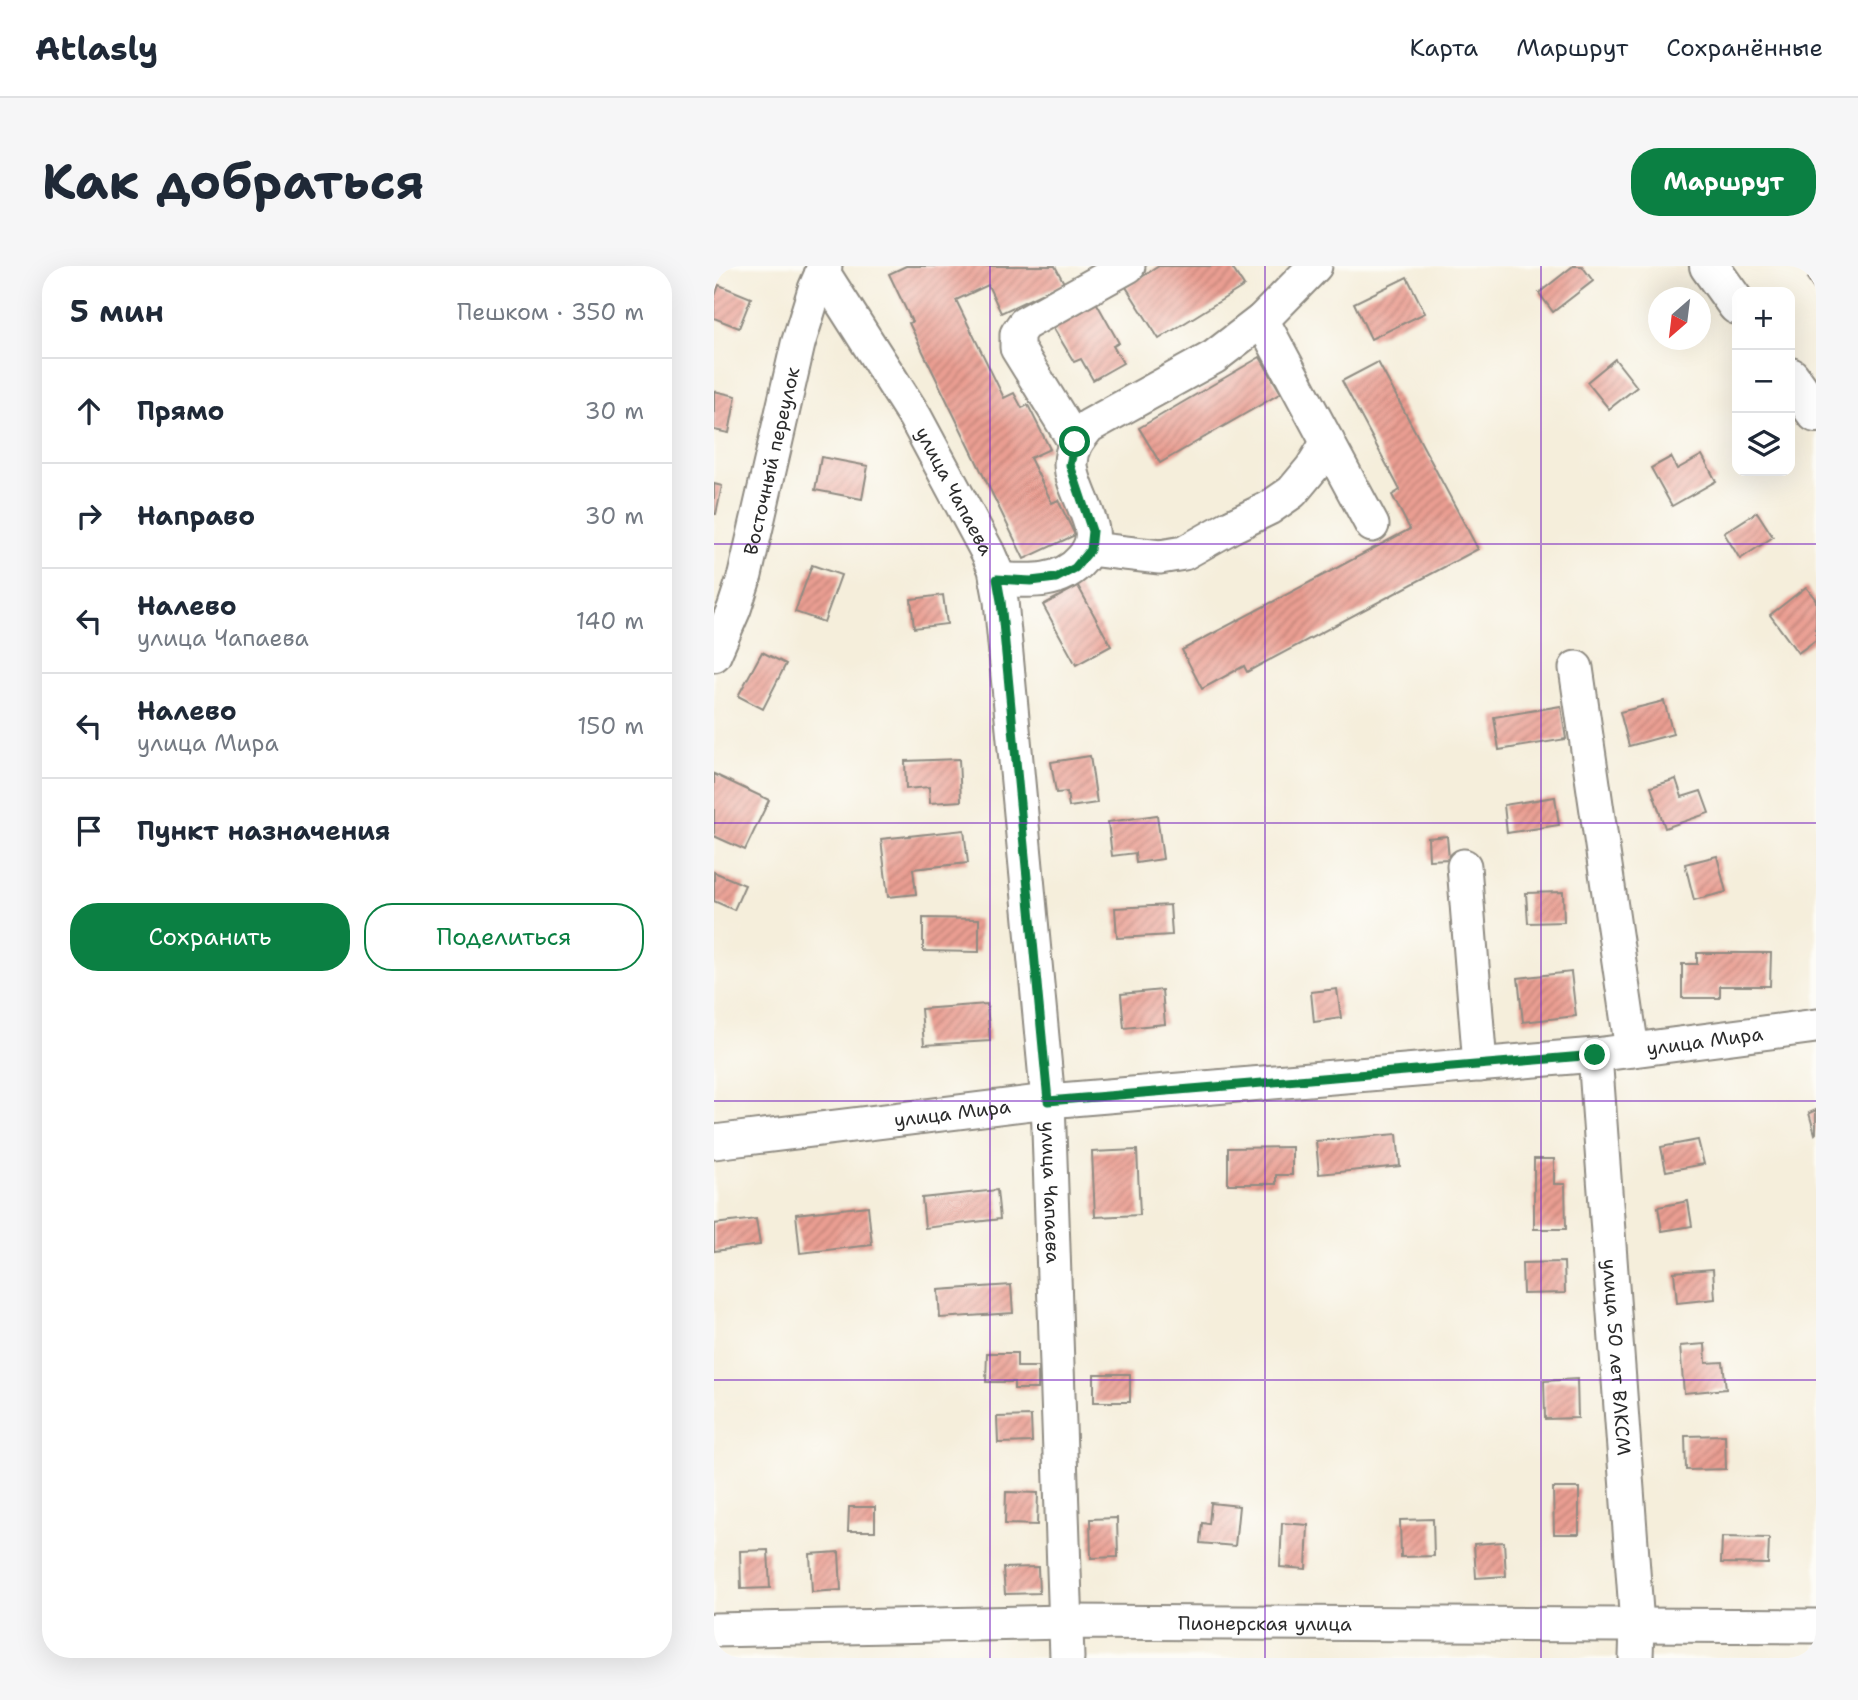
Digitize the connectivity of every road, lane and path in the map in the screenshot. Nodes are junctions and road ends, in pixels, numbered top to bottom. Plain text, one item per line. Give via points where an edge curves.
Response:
1 (1128, 266) edge
2 (1315, 266) edge
3 (1709, 266) edge
4 (824, 268) edge
5 (1732, 298) edge
6 (1262, 320) junction
7 (1795, 384) edge
8 (1816, 413) edge
9 (1075, 442) junction
10 (1328, 442) junction
11 (1372, 525) dead end
12 (1090, 550) junction
13 (997, 579) junction
14 (714, 655) edge
15 (1576, 668) dead end
16 (1464, 866) dead end
17 (1816, 1026) edge
18 (1632, 1050) junction
19 (1595, 1055) junction
20 (1479, 1065) junction
21 (1048, 1101) junction
22 (714, 1142) edge
23 (1066, 1622) junction
24 (1637, 1625) junction
25 (1816, 1626) edge
26 (714, 1630) edge
27 (1066, 1658) edge
28 (1636, 1658) edge

1 - 9 street via 1024,324 1017,334 1017,348
2 - 6 street
3 - 5 main road
4 - 13 street, улица Чапаева via 915,417 988,553
4 - 14 street, Восточный переулок via 798,344 745,575
6 - 9 street via 1214,357 1089,426
6 - 10 street
7 - 8 main road
9 - 12 street via 1070,465 1092,531
10 - 11 street
10 - 12 street via 1292,492 1184,553 1160,557
12 - 13 street via 1075,568 1056,578
13 - 21 street, улица Чапаева
15 - 18 street
16 - 20 street
17 - 18 street, улица Мира
18 - 19 street, улица Мира
19 - 20 street, улица Мира
19 - 24 street, улица 50 лет ВЛКСМ
20 - 21 street, улица Мира
21 - 22 street, улица Мира
21 - 23 street, улица Чапаева
23 - 24 street, Пионерская улица
23 - 26 street, Пионерская улица
23 - 27 street, улица Чапаева
24 - 25 street, Пионерская улица
24 - 28 street, улица 50 лет ВЛКСМ

